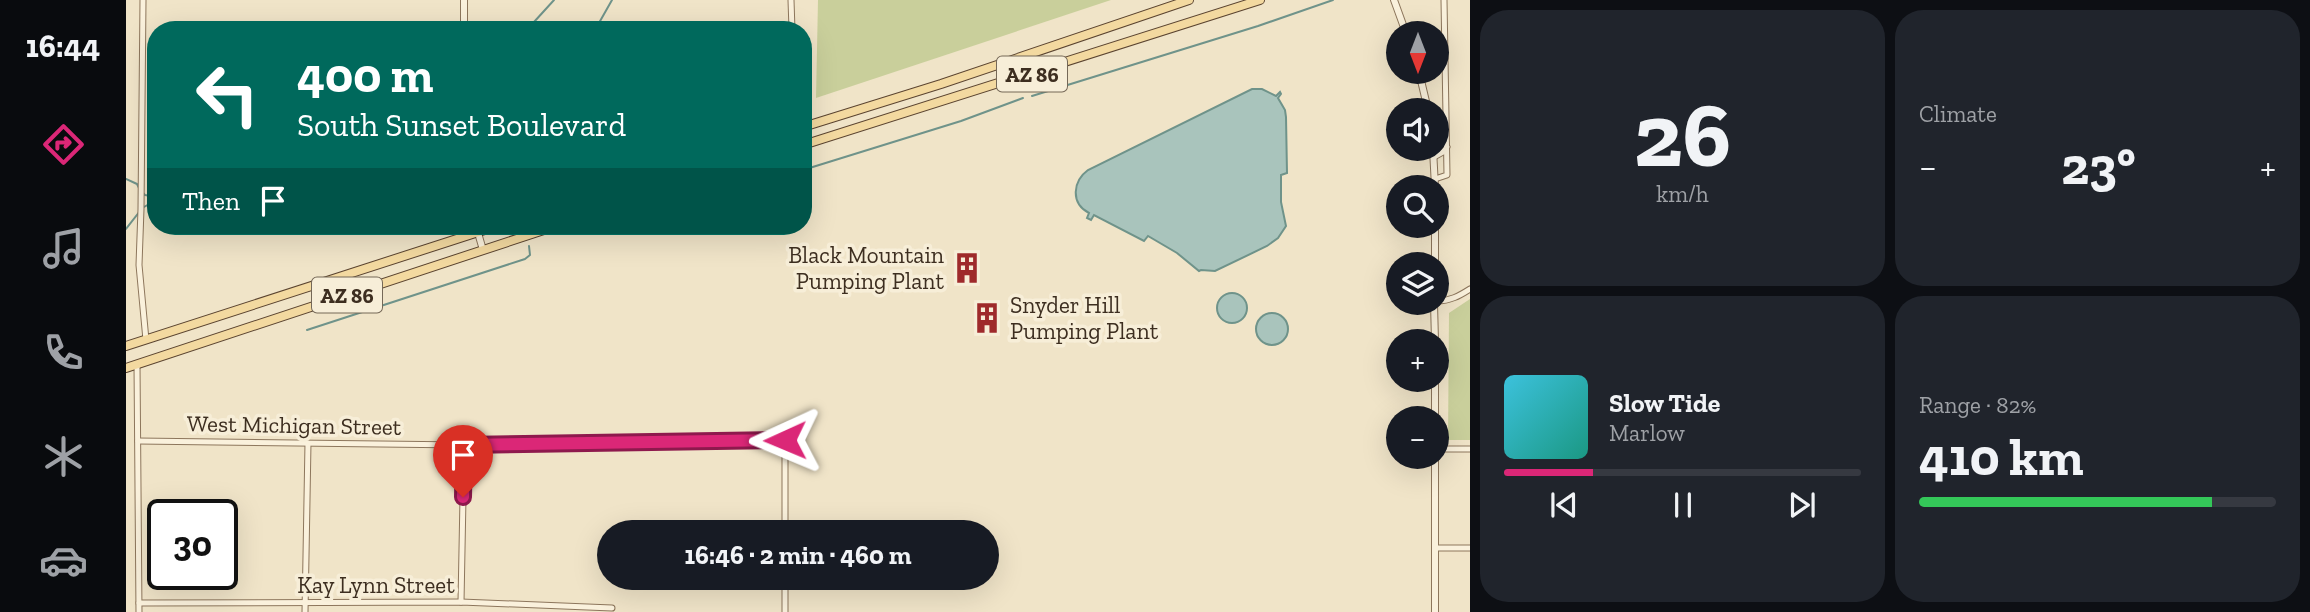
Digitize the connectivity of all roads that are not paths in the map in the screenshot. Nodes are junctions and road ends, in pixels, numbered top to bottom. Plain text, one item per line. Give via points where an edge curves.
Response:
1 (143, 0) edge
2 (464, 0) edge
3 (791, 0) edge
4 (1189, 0) edge
5 (1260, 0) edge
6 (1394, 0) edge
7 (1444, 0) edge
8 (464, 21) edge
9 (792, 21) edge
10 (1402, 21) edge
11 (1446, 98) edge
12 (812, 124) edge
13 (812, 142) edge
14 (459, 235) edge
15 (479, 235) edge
16 (529, 235) edge
17 (483, 250) junction
18 (1470, 289) edge
19 (1449, 300) edge
20 (145, 340) junction
21 (126, 346) edge
22 (137, 364) junction
23 (126, 368) edge
24 (138, 441) junction
25 (308, 443) junction
26 (464, 445) junction
27 (1449, 449) edge
28 (1470, 449) edge
29 (1435, 469) edge
30 (785, 520) edge
31 (1435, 548) junction
32 (1470, 548) edge
33 (785, 590) edge
34 (461, 602) junction
35 (139, 603) junction
36 (305, 603) junction
37 (612, 608) dead end
38 (139, 612) edge
39 (305, 612) edge
40 (785, 612) edge
41 (1435, 612) edge

1 - 20 street via 139,265
2 - 8 street
3 - 9 street
4 - 12 main road, AZ 86
5 - 13 main road, AZ 86
6 - 10 street
7 - 11 street
14 - 20 main road, AZ 86
15 - 17 street
16 - 17 main road, AZ 86
17 - 22 main road, AZ 86
18 - 19 street
20 - 21 main road, AZ 86
22 - 23 main road, AZ 86
22 - 24 street
24 - 25 street, West Michigan Street
24 - 35 street
25 - 26 street, West Michigan Street
25 - 36 street
26 - 30 street, West Michigan Street via 785,440
26 - 34 street
27 - 28 street
29 - 31 street
31 - 32 street
31 - 41 street
33 - 40 street
34 - 36 street, Kay Lynn Street
34 - 37 street, Kay Lynn Street
35 - 36 street, Kay Lynn Street
35 - 38 street
36 - 39 street

